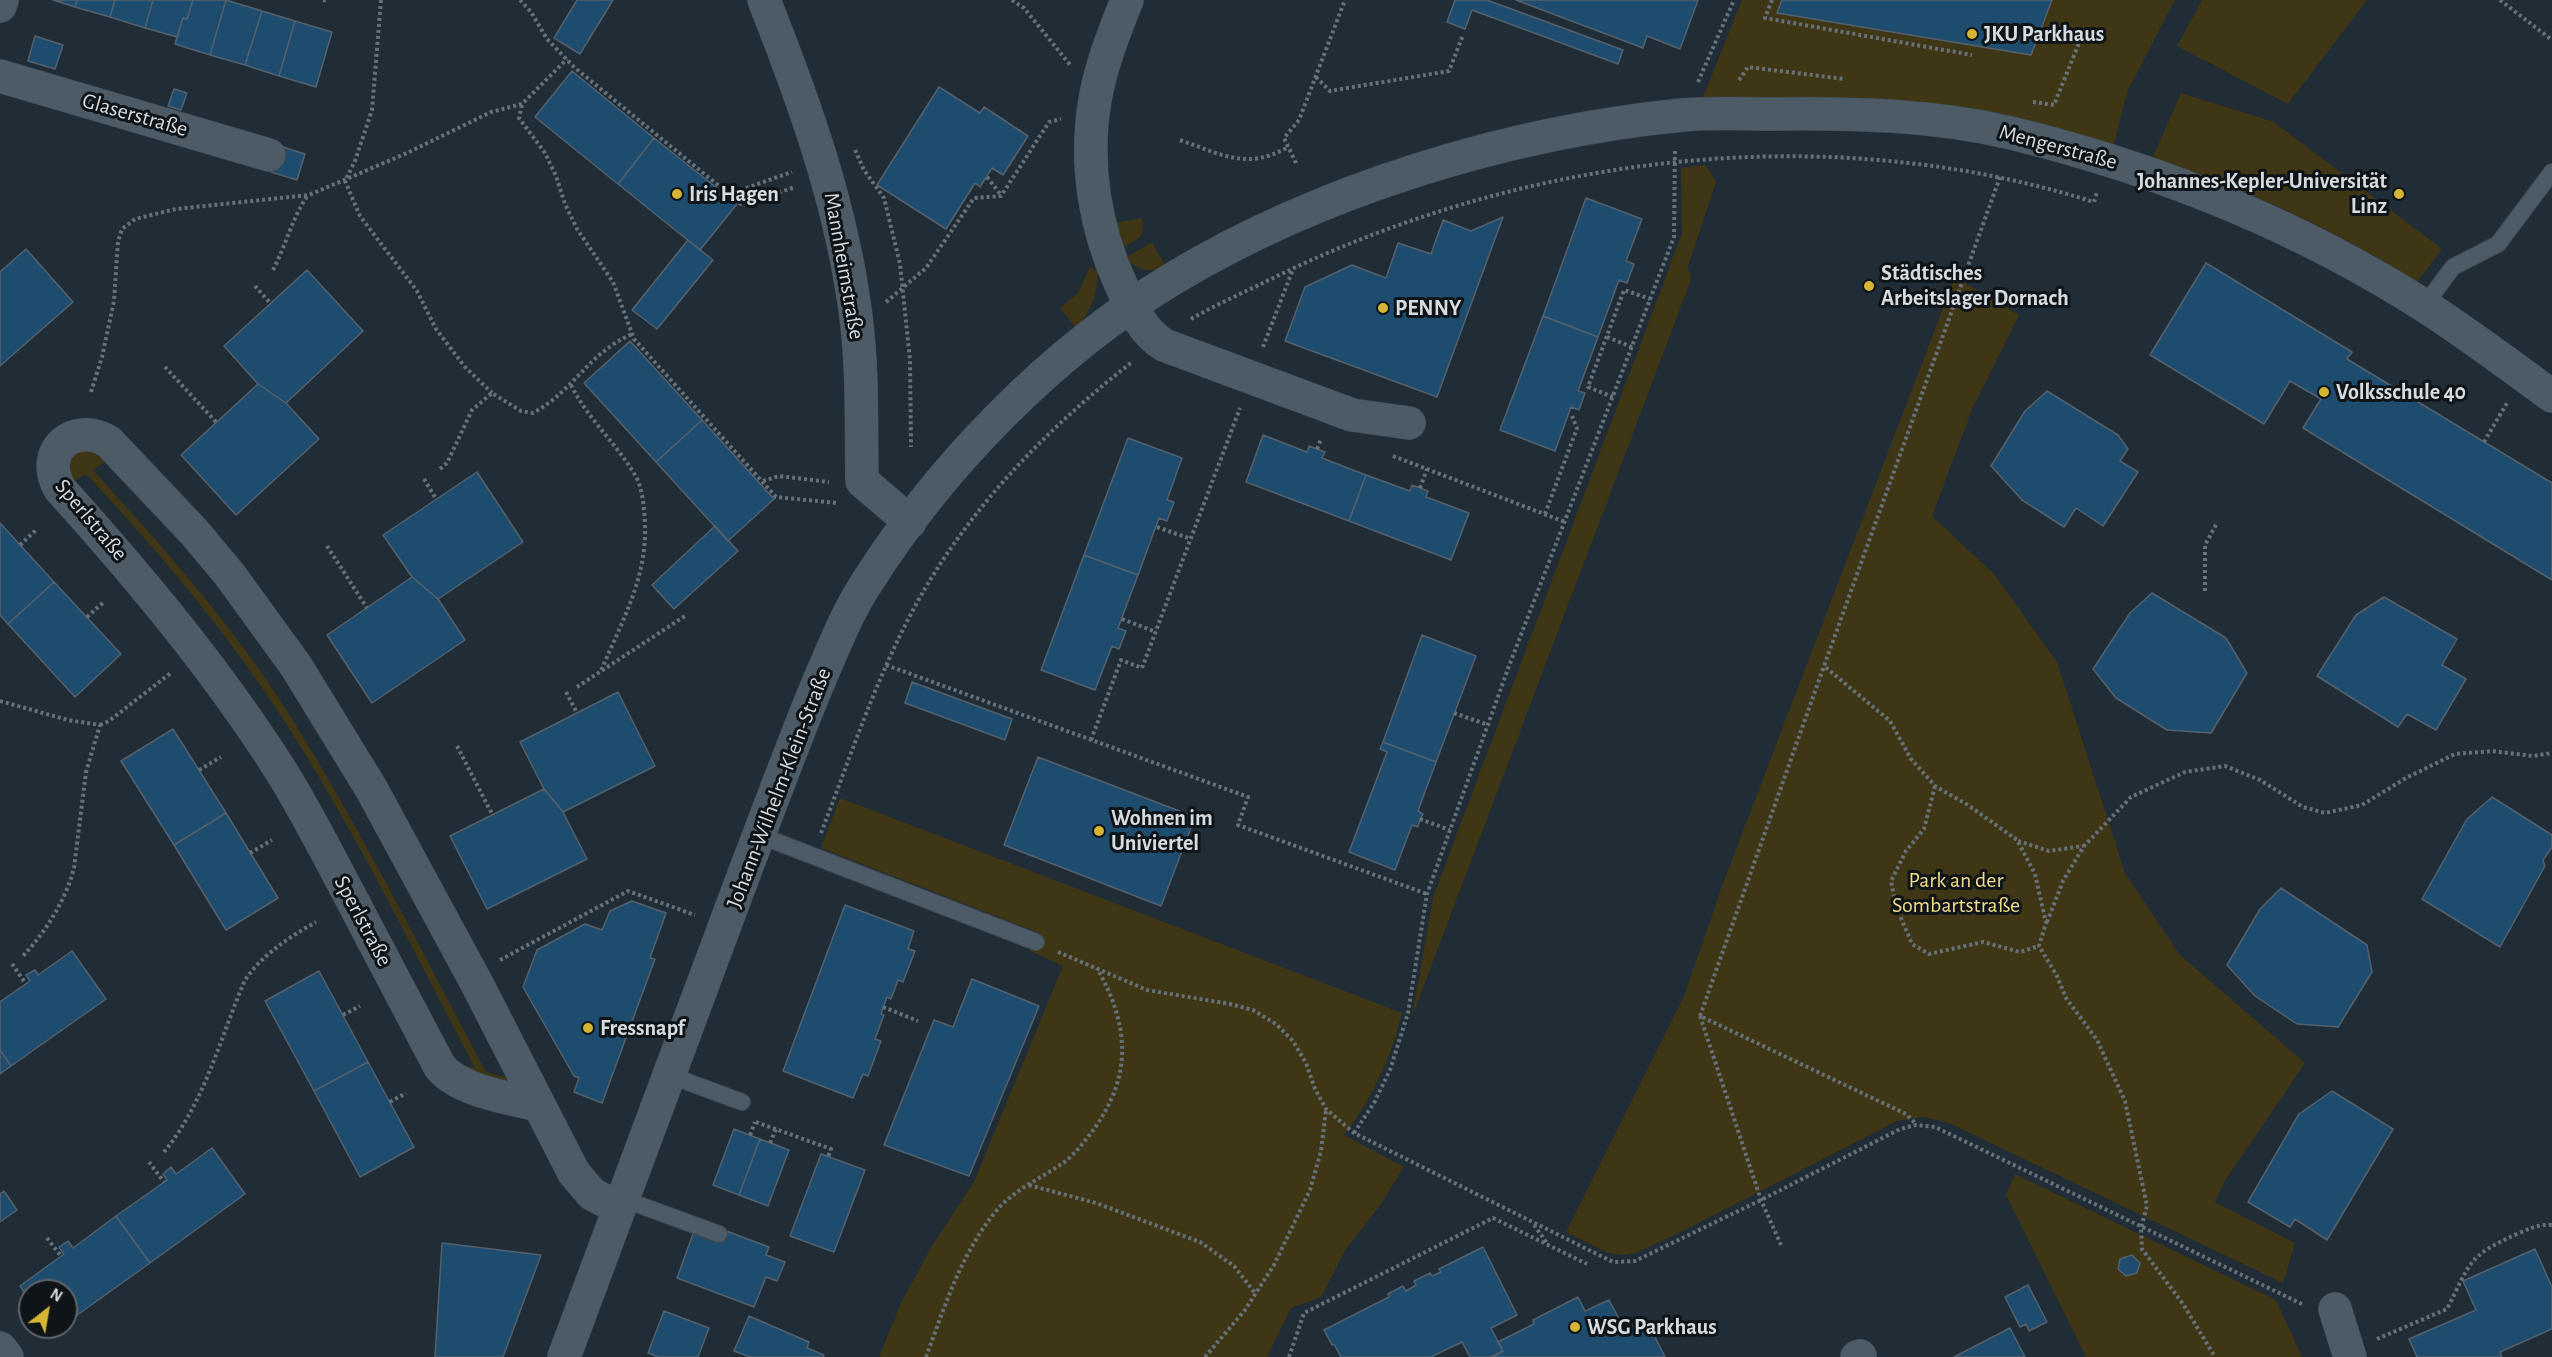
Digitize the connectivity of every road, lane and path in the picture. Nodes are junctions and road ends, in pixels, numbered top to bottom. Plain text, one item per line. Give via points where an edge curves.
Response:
1 (2, 0) edge
2 (381, 0) edge
3 (520, 0) edge
4 (764, 0) edge
5 (1012, 0) edge
6 (1127, 0) edge
7 (1345, 0) edge
8 (1734, 0) edge
9 (1772, 0) edge
10 (2500, 0) edge
11 (0, 6) edge
12 (2085, 28) dead end
13 (1463, 35) dead end
14 (2552, 40) edge
15 (1972, 55) dead end
16 (567, 59) junction
17 (1072, 67) dead end
18 (2068, 70) dead end
19 (0, 76) edge
20 (1316, 77) junction
21 (522, 104) junction
22 (1685, 115) junction
23 (1066, 118) dead end
24 (1180, 140) dead end
25 (853, 145) dead end
26 (1288, 147) junction
27 (269, 155) dead end
28 (1674, 162) junction
29 (1296, 163) dead end
30 (794, 172) dead end
31 (2552, 172) edge
32 (987, 177) dead end
33 (2000, 177) junction
34 (345, 181) junction
35 (2099, 184) dead end
36 (797, 186) dead end
37 (729, 194) junction
38 (309, 195) junction
39 (1001, 196) junction
40 (1293, 269) junction
41 (273, 270) dead end
42 (255, 286) dead end
43 (903, 289) junction
44 (1615, 291) dead end
45 (1623, 294) junction
46 (1650, 299) junction
47 (271, 304) dead end
48 (1131, 306) junction
49 (2424, 306) junction
50 (857, 319) junction
51 (1188, 321) dead end
52 (632, 334) junction
53 (1606, 337) junction
54 (1632, 347) junction
55 (1261, 352) dead end
56 (1137, 358) dead end
57 (165, 367) dead end
58 (1582, 380) dead end
59 (1589, 383) junction
60 (572, 385) junction
61 (91, 392) dead end
62 (492, 393) junction
63 (2552, 396) edge
64 (1613, 397) junction
65 (1243, 399) dead end
66 (2508, 402) dead end
67 (1572, 416) dead end
68 (216, 422) dead end
69 (1409, 423) dead end
70 (2484, 442) dead end
71 (911, 447) dead end
72 (440, 469) dead end
73 (1427, 469) dead end
74 (424, 479) dead end
75 (763, 481) junction
76 (831, 482) dead end
77 (1420, 488) dead end
78 (436, 499) dead end
79 (840, 503) dead end
80 (1545, 514) dead end
81 (910, 522) junction
82 (2217, 523) dead end
83 (1156, 526) dead end
84 (37, 529) dead end
85 (1191, 540) junction
86 (20, 545) dead end
87 (327, 546) dead end
88 (2205, 591) dead end
89 (104, 602) dead end
90 (367, 608) dead end
91 (685, 616) dead end
92 (87, 617) dead end
93 (1122, 619) dead end
94 (1156, 632) junction
95 (886, 665) junction
96 (1824, 666) junction
97 (601, 671) junction
98 (165, 679) dead end
99 (577, 687) dead end
100 (566, 692) dead end
101 (0, 701) edge
102 (577, 712) dead end
103 (1455, 713) dead end
104 (100, 725) junction
105 (1488, 725) junction
106 (1091, 740) junction
107 (457, 746) dead end
108 (2552, 753) edge
109 (220, 757) dead end
110 (199, 770) dead end
111 (1935, 786) junction
112 (492, 814) dead end
113 (1420, 819) dead end
114 (1450, 830) junction
115 (759, 835) junction
116 (272, 840) dead end
117 (2017, 840) junction
118 (2084, 846) junction
119 (250, 853) dead end
120 (812, 856) junction
121 (1427, 894) junction
122 (699, 916) dead end
123 (316, 922) dead end
124 (2046, 923) junction
125 (1036, 942) joint
126 (2039, 946) junction
127 (22, 957) dead end
128 (498, 962) dead end
129 (12, 964) dead end
130 (1097, 968) junction
131 (26, 984) dead end
132 (360, 1006) dead end
133 (884, 1007) dead end
134 (343, 1015) dead end
135 (1700, 1016) junction
136 (918, 1021) dead end
137 (669, 1075) junction
138 (406, 1093) dead end
139 (390, 1102) dead end
140 (539, 1105) junction
141 (1326, 1109) junction
142 (744, 1110) joint
143 (755, 1121) junction
144 (1916, 1125) junction
145 (776, 1129) junction
146 (1354, 1133) junction
147 (750, 1135) dead end
148 (770, 1143) dead end
149 (164, 1152) dead end
150 (828, 1156) dead end
151 (149, 1162) dead end
152 (164, 1182) dead end
153 (1028, 1185) junction
154 (1761, 1200) junction
155 (621, 1204) junction
156 (1533, 1223) junction
157 (2552, 1225) edge
158 (2140, 1228) junction
159 (719, 1234) dead end
160 (47, 1238) dead end
161 (1781, 1245) dead end
162 (1549, 1246) junction
163 (61, 1256) dead end
164 (1587, 1264) dead end
165 (1255, 1293) junction
166 (2350, 1334) edge
167 (0, 1348) edge
168 (7, 1357) edge
169 (564, 1357) edge
170 (926, 1357) edge
171 (1205, 1357) edge
172 (1288, 1357) edge
173 (2215, 1357) edge

1 - 11 street
2 - 34 path via 372,110
3 - 16 path via 547,39
4 - 50 street, Mannheimstraße via 826,170 845,245
5 - 17 path via 1024,8
6 - 48 street via 1107,52 1095,101 1092,144 1093,198 1107,256
7 - 20 path
8 - 22 path
9 - 15 path via 1765,18
10 - 14 path
12 - 18 path
13 - 20 path via 1449,71 1330,91
16 - 21 path
16 - 37 path
19 - 27 street, Glaserstraße
20 - 26 path via 1299,120 1284,138
21 - 34 path via 491,112
21 - 52 path via 519,118 545,153 577,228 613,282
22 - 28 path
22 - 48 street, Johann-Wilhelm-Klein-Straße via 1560,134 1429,166 1264,231 1176,277
22 - 49 street, Mengerstraße via 1832,114 1924,119 2005,132 2117,162 2236,205 2309,240
23 - 39 path via 1049,122
24 - 26 path via 1233,159 1271,157
25 - 43 path via 864,170 884,198
26 - 29 path
28 - 33 path via 1816,156
28 - 40 path via 1578,176 1490,195 1390,228
28 - 46 path via 1674,237
30 - 37 path
31 - 49 lane via 2498,244 2453,267
32 - 39 path
33 - 35 path via 2094,202
33 - 96 path
34 - 38 path
34 - 62 path via 360,216 417,291 435,329
36 - 37 path via 741,204
38 - 41 path
38 - 61 path via 176,209 135,219 122,229 114,301
39 - 43 path via 974,198 926,268
40 - 51 path
40 - 55 path
42 - 47 path
43 - 50 path via 871,314
43 - 71 path via 910,360
44 - 45 path
45 - 46 path via 1624,290
45 - 53 path
46 - 54 path
48 - 69 street via 1147,330 1164,345 1352,415
48 - 81 street, Johann-Wilhelm-Klein-Straße via 1036,381 994,421
49 - 63 street, Mengerstraße
50 - 81 street, Mannheimstraße via 862,481
52 - 60 path via 601,351
52 - 75 path
53 - 54 path
53 - 59 path
54 - 64 path
56 - 95 path via 1044,436 1000,484 925,590
57 - 68 path
58 - 59 path
59 - 64 path via 1588,387
60 - 62 path via 533,414
60 - 97 path via 578,399 637,478 646,523 641,576
62 - 72 path via 472,410 447,463
64 - 105 path
65 - 85 path
66 - 70 path
67 - 80 path via 1577,428
73 - 77 path
74 - 78 path
75 - 76 path via 779,476
75 - 79 path via 776,497
81 - 115 street, Johann-Wilhelm-Klein-Straße via 861,592 841,630
82 - 88 path via 2205,546
83 - 85 path
84 - 86 path
85 - 94 path
87 - 90 path
89 - 92 path
91 - 97 path
93 - 94 path
94 - 106 path via 1142,668 1121,660
95 - 106 path
95 - 120 path
96 - 111 path via 1890,721 1911,759
96 - 135 path
97 - 99 path
98 - 104 path
100 - 102 path
101 - 104 path
103 - 105 path
104 - 127 path via 86,772 71,882 41,934
105 - 114 path
106 - 121 path via 1248,797 1238,825
107 - 112 path
108 - 118 path via 2455,754 2362,805 2325,813 2303,807 2260,780 2225,766 2185,772 2131,797
109 - 110 path
111 - 117 path
111 - 126 path via 1924,829 1906,851 1892,881 1896,906 1912,944 1929,954 1983,942 2020,952
113 - 114 path
114 - 121 path
115 - 120 lane
115 - 137 street, Johann-Wilhelm-Klein-Straße
116 - 119 path
117 - 118 path via 2049,851
117 - 124 path via 2035,874
118 - 124 path via 2063,881
120 - 125 lane
121 - 146 path via 1408,1013 1390,1070
122 - 128 path via 628,891
123 - 149 path via 273,950 245,980 197,1099
124 - 126 path
125 - 130 path
126 - 158 path via 2066,998 2097,1040 2125,1101 2147,1206
129 - 131 path
130 - 141 path via 1147,990 1253,1010 1276,1024 1293,1041 1306,1063
130 - 153 path via 1118,1011 1121,1073 1113,1097 1085,1141 1065,1162
132 - 134 path
133 - 136 path
135 - 144 path via 1906,1114
135 - 154 path
137 - 142 lane
137 - 155 street, Johann-Wilhelm-Klein-Straße
138 - 139 path
140 - 140 street, Sperlstraße via 372,790 296,666 230,575 109,442 88,434 67,440 54,457 54,480 140,579 259,738 324,846 440,1067 454,1080
140 - 155 street, Sperlstraße via 582,1184 602,1201
141 - 146 path
141 - 165 path via 1321,1152 1310,1190 1274,1265
142 - 143 path
143 - 145 path
143 - 147 path
144 - 154 path via 1900,1129
144 - 158 path via 1935,1127
145 - 148 path
145 - 150 path via 831,1149
146 - 156 path
151 - 152 path
153 - 165 path via 1096,1203 1200,1242 1234,1266
153 - 170 path via 998,1208 965,1258
154 - 156 path via 1635,1261 1612,1262
154 - 161 path
155 - 159 lane
155 - 169 street, Johann-Wilhelm-Klein-Straße
156 - 162 path
157 - 166 path via 2540,1224 2478,1255 2463,1272 2446,1309
158 - 166 path via 2314,1310
158 - 173 path via 2142,1249 2183,1304
160 - 163 path
162 - 164 path
162 - 172 path via 1493,1218 1304,1313
165 - 171 path
167 - 168 street

